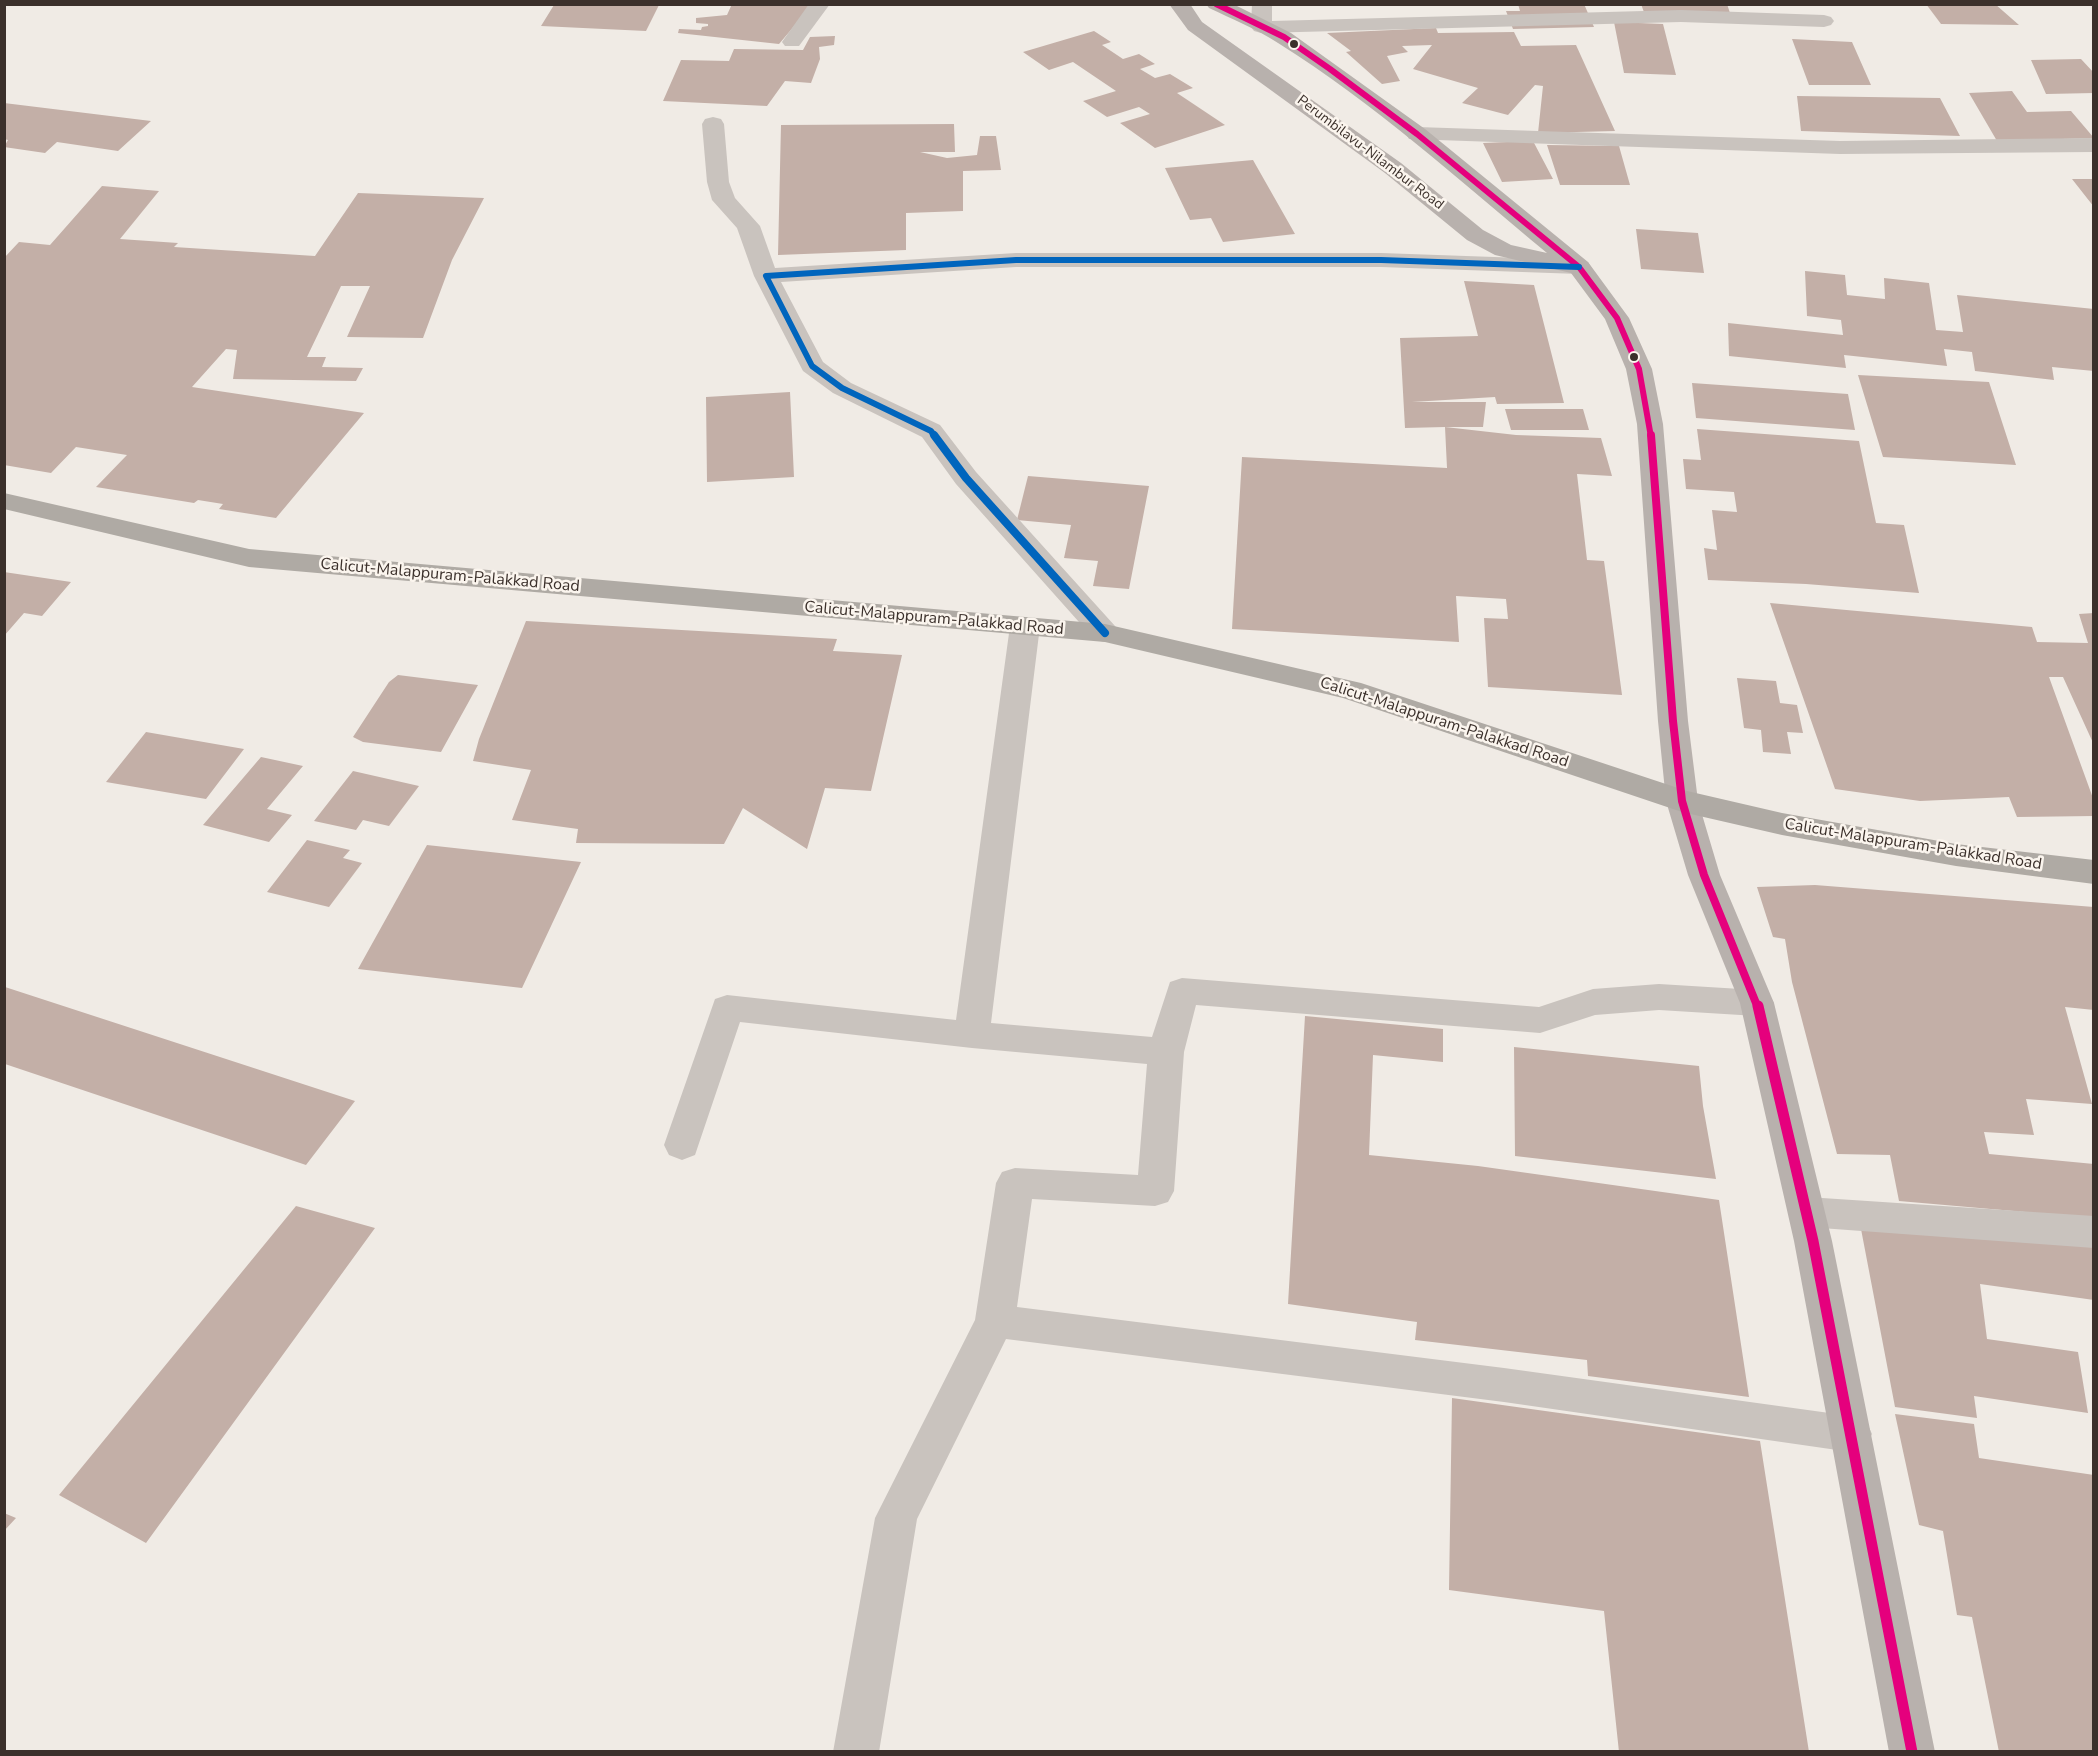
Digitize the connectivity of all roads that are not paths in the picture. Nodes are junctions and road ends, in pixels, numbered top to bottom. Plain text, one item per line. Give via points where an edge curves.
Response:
1 (819, 4) edge
2 (1179, 4) edge
3 (1216, 4) edge
4 (1262, 16) edge
5 (1824, 21) dead end
6 (792, 42) dead end
7 (713, 124) dead end
8 (1417, 134) junction
9 (2094, 146) edge
10 (1579, 267) junction
11 (766, 276) junction
12 (4, 501) edge
13 (1025, 626) junction
14 (1105, 633) junction
15 (1682, 801) junction
16 (2094, 872) edge
17 (1757, 1003) junction
18 (972, 1035) junction
19 (1166, 1052) junction
20 (682, 1145) dead end
21 (1807, 1212) junction
22 (2094, 1232) edge
23 (995, 1321) junction
24 (1851, 1434) junction
25 (856, 1752) edge
26 (1912, 1752) edge

1 - 6 street
2 - 10 main road, Perumbilavu-Nilambur Road via 1195,26 1374,153 1475,235 1503,250
3 - 4 main road
4 - 5 street via 1681,16
4 - 8 main road
7 - 11 street via 718,182 724,200 748,226
8 - 9 street via 1728,144
8 - 10 main road
10 - 11 street via 1381,260 1016,261
10 - 15 main road via 1617,318 1639,369 1650,424 1672,721
11 - 14 street via 812,366 842,388 931,431 987,502
12 - 13 highway, Calicut-Malappuram-Palakkad Road via 249,558
13 - 14 highway, Calicut-Malappuram-Palakkad Road
13 - 18 street
14 - 15 highway, Calicut-Malappuram-Palakkad Road via 1350,690
15 - 16 highway, Calicut-Malappuram-Palakkad Road via 1782,824 1956,855
15 - 17 main road via 1704,875
17 - 19 street via 1659,997 1604,1001 1540,1020 1182,991
17 - 21 main road
18 - 19 street
18 - 20 street via 727,1008
19 - 23 street via 1155,1191 1015,1183
21 - 22 street
21 - 24 main road
23 - 24 street via 1504,1385
23 - 25 street via 896,1518
24 - 26 main road

